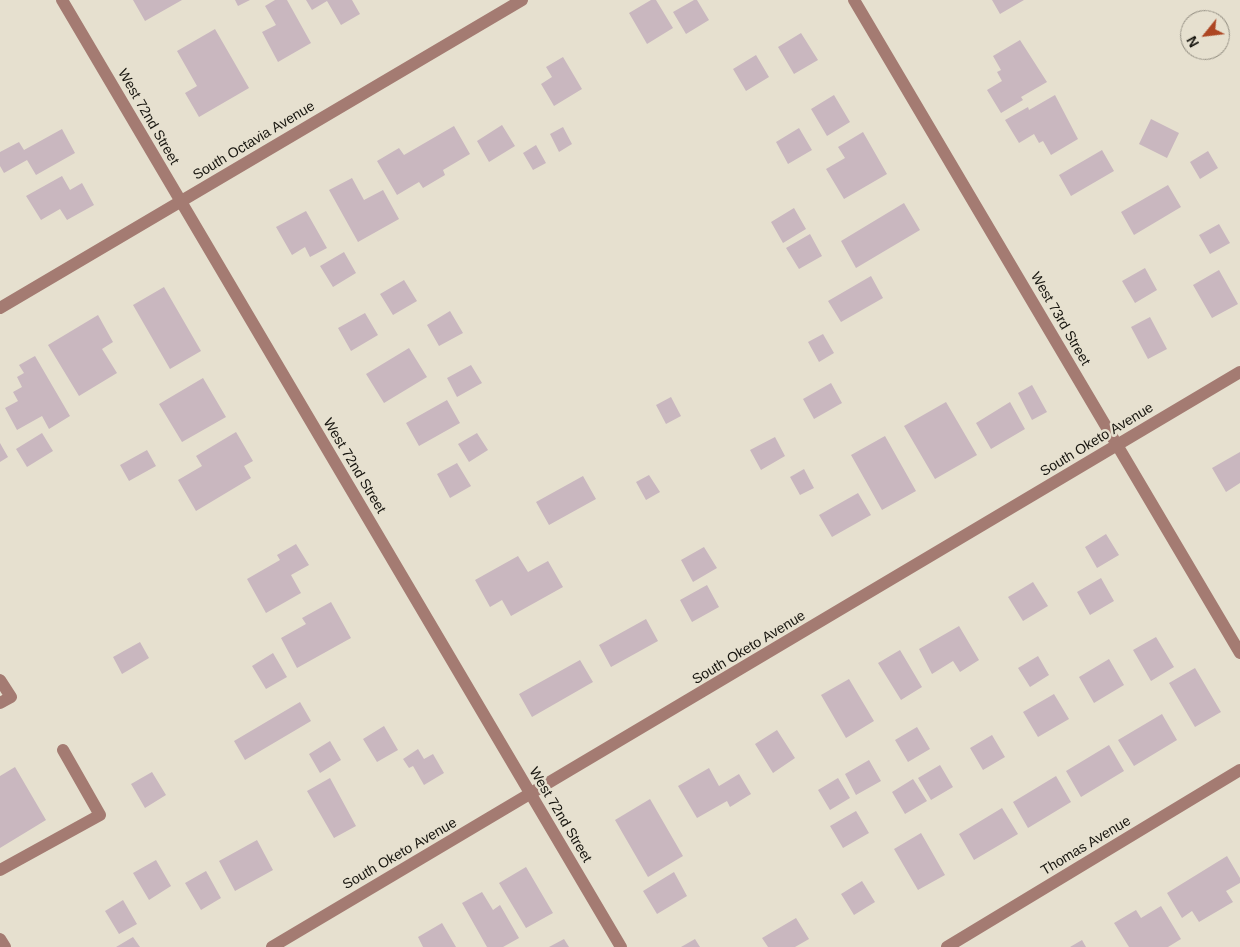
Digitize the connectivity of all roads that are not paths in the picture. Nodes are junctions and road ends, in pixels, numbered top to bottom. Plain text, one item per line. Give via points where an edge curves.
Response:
1 (62, 0) edge
2 (522, 0) edge
3 (854, 0) edge
4 (181, 202) junction
5 (0, 308) edge
6 (1240, 372) edge
7 (1117, 445) junction
8 (1240, 653) edge
9 (0, 680) edge
10 (0, 704) edge
11 (63, 750) dead end
12 (1240, 770) edge
13 (531, 795) junction
14 (0, 870) edge
15 (0, 939) edge
16 (5, 947) edge
17 (272, 947) edge
18 (621, 947) edge
19 (947, 947) edge

1 - 4 street, West 72nd Street
2 - 4 street, South Octavia Avenue
3 - 7 street, West 73rd Street
4 - 5 street, South Octavia Avenue
4 - 13 street, West 72nd Street
6 - 7 street, South Oketo Avenue
7 - 8 street, West 73rd Street
7 - 13 street, South Oketo Avenue
9 - 10 street via 11,697
11 - 14 street via 100,815
12 - 19 street, Thomas Avenue
13 - 17 street, South Oketo Avenue
13 - 18 street, West 72nd Street
15 - 16 street

